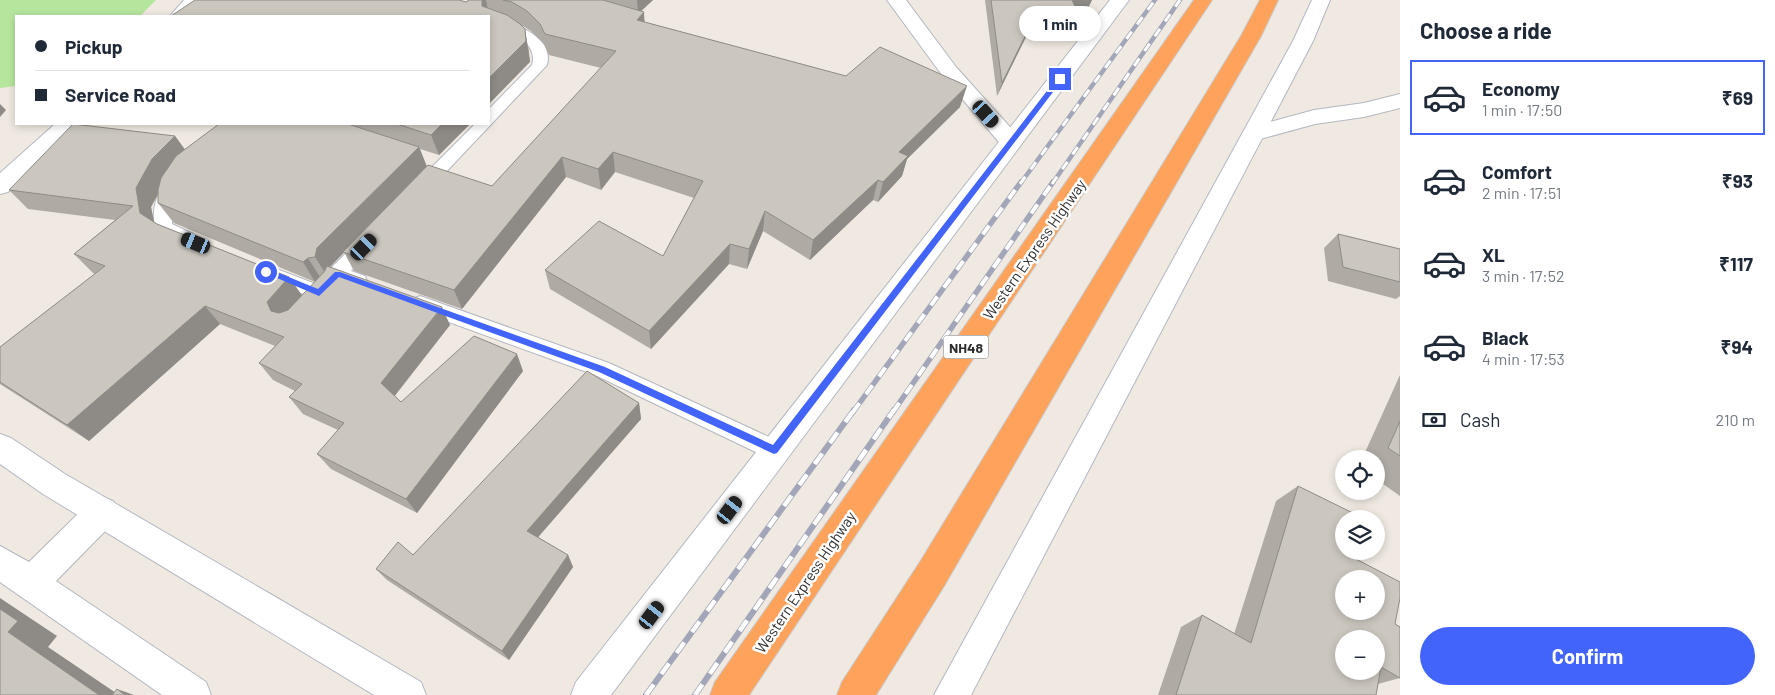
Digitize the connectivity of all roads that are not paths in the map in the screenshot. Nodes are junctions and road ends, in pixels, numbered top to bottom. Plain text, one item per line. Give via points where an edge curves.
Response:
1 (195, 0) edge
2 (896, 0) edge
3 (1120, 0) edge
4 (1203, 0) edge
5 (1269, 0) edge
6 (1321, 0) edge
7 (180, 15) edge
8 (490, 21) edge
9 (1400, 101) edge
10 (490, 117) edge
11 (67, 125) edge
12 (483, 125) edge
13 (1253, 134) junction
14 (1011, 142) junction
15 (424, 159) edge
16 (443, 165) junction
17 (181, 173) edge
18 (0, 186) edge
19 (410, 199) edge
20 (384, 226) edge
21 (205, 246) edge
22 (258, 268) edge
23 (337, 274) junction
24 (374, 287) edge
25 (319, 293) junction
26 (401, 297) edge
27 (306, 307) edge
28 (0, 448) edge
29 (774, 450) junction
30 (102, 512) junction
31 (0, 562) edge
32 (31, 583) junction
33 (193, 695) edge
34 (408, 695) edge
35 (589, 695) edge
36 (728, 695) edge
37 (855, 695) edge
38 (952, 695) edge

1 - 7 main road
2 - 14 main road via 949,71
3 - 14 main road
4 - 36 highway, Western Express Highway / NH48
5 - 37 highway via 1251,36 932,574
6 - 13 main road
8 - 10 lane via 526,34 541,54 542,61
9 - 13 main road via 1314,117
11 - 18 main road
12 - 16 lane
13 - 38 main road
14 - 29 main road
15 - 16 lane
16 - 19 lane
17 - 21 lane via 167,192 162,210 164,227
20 - 23 lane
22 - 25 lane
23 - 24 lane
23 - 25 lane
25 - 27 lane
26 - 29 lane via 602,369
28 - 30 main road
29 - 35 main road
30 - 32 main road
30 - 34 main road
31 - 32 main road
32 - 33 main road

